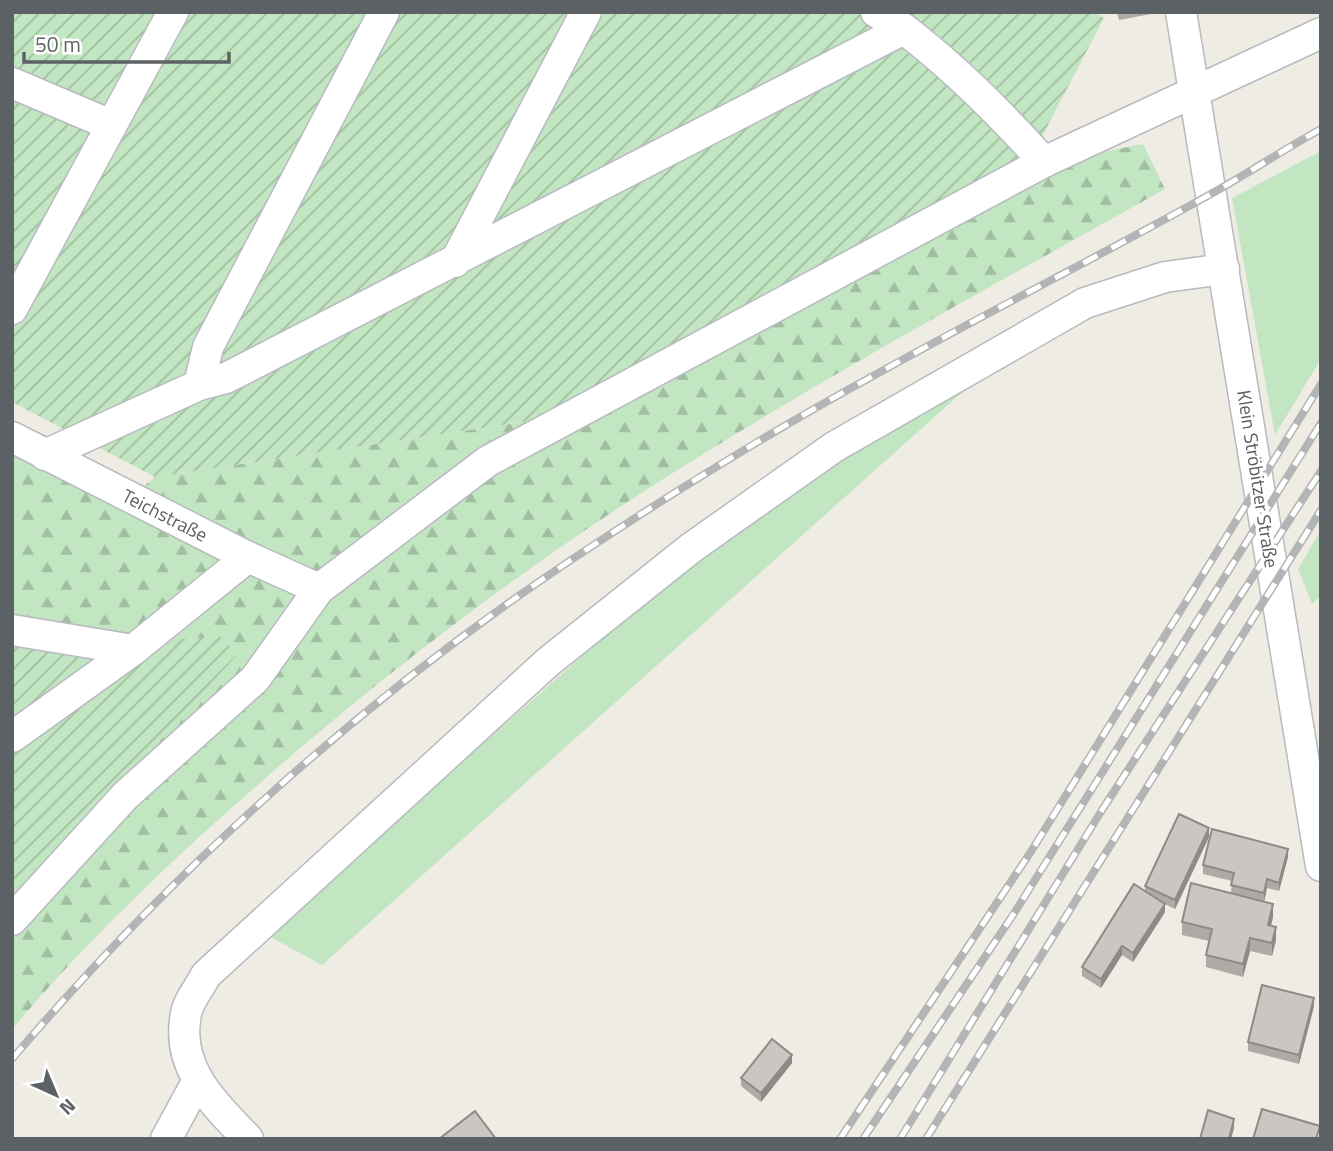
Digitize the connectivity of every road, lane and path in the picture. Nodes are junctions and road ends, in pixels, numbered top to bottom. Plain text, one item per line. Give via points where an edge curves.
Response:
1 (173, 12) edge
2 (384, 12) edge
3 (586, 12) edge
4 (876, 12) edge
5 (1181, 12) edge
6 (904, 29) junction
7 (1321, 33) edge
8 (12, 83) edge
9 (1196, 93) junction
10 (111, 125) junction
11 (1044, 162) junction
12 (455, 262) junction
13 (1224, 269) junction
14 (12, 309) edge
15 (199, 385) junction
16 (12, 437) edge
17 (45, 455) junction
18 (248, 557) junction
19 (320, 589) junction
20 (12, 630) edge
21 (133, 650) junction
22 (12, 737) edge
23 (1321, 866) edge
24 (12, 920) edge
25 (197, 1082) junction
26 (166, 1139) edge
27 (248, 1139) edge

1 - 10 street
2 - 15 street via 208,347
3 - 12 street
4 - 6 street
5 - 9 street, Klein Ströbitzer Straße
6 - 11 street via 1007,121
6 - 12 street
7 - 9 street
8 - 10 street
9 - 11 street
9 - 13 street, Klein Ströbitzer Straße
10 - 14 street
11 - 19 street via 488,461
12 - 15 street via 226,378
13 - 23 street, Klein Ströbitzer Straße
13 - 25 street via 1165,277 1085,303 834,447 691,548 548,663 206,975 186,1011 184,1043
15 - 17 street
16 - 17 street, Teichstraße
17 - 18 street, Teichstraße
18 - 19 street, Teichstraße
18 - 21 street
19 - 24 street via 255,679 125,796
20 - 21 street
21 - 22 street
25 - 26 street
25 - 27 street

